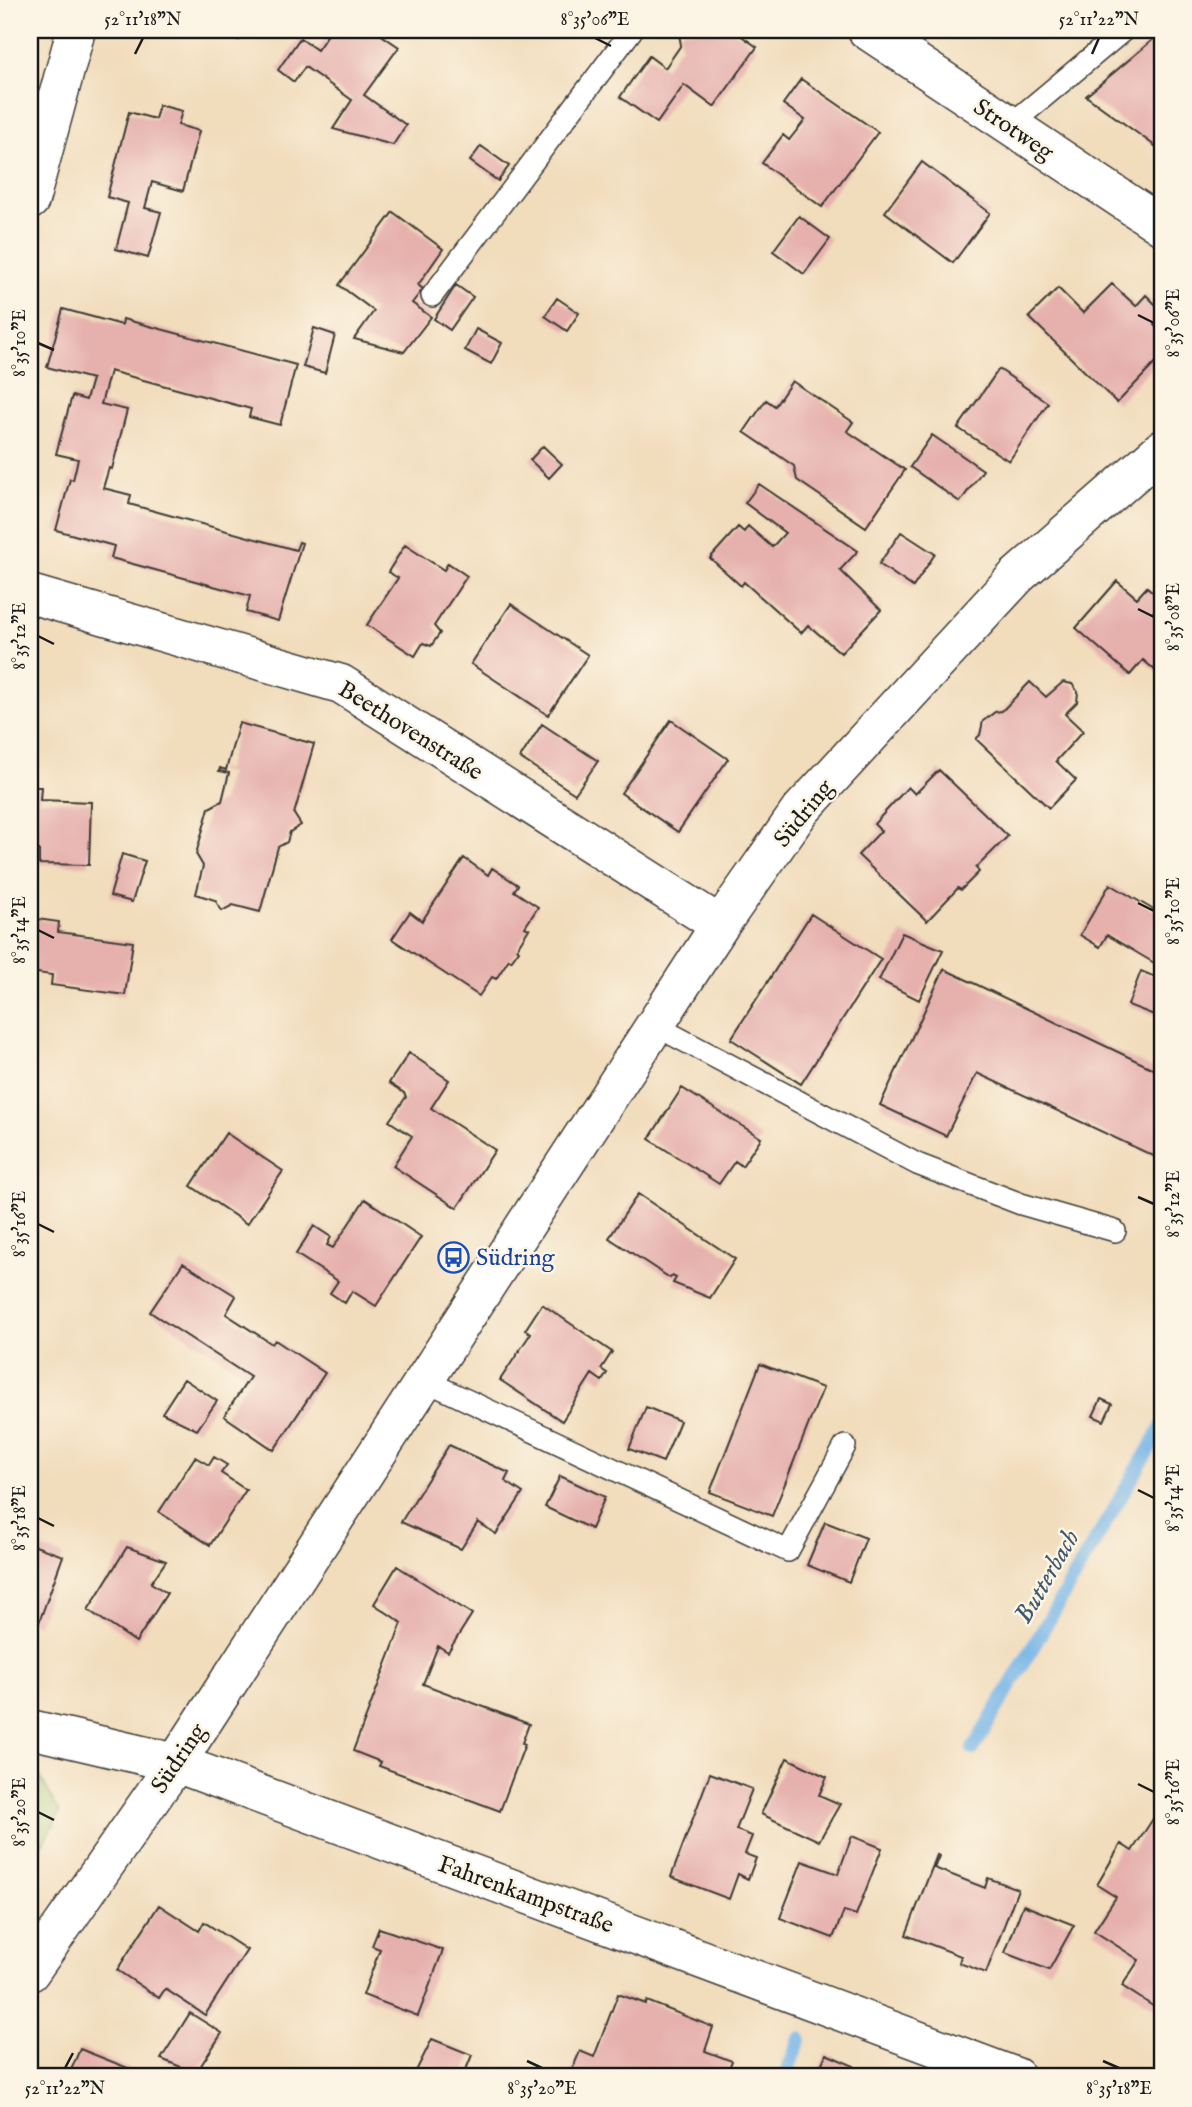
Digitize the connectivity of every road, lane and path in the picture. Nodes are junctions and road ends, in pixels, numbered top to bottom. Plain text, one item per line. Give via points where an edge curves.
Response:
1 (76, 30) edge
2 (632, 30) edge
3 (867, 30) edge
4 (1124, 30) edge
5 (1009, 125) junction
6 (30, 200) edge
7 (1162, 226) edge
8 (432, 296) dead end
9 (1162, 449) edge
10 (30, 594) edge
11 (720, 925) junction
12 (656, 1026) junction
13 (1115, 1231) dead end
14 (424, 1380) junction
15 (845, 1446) dead end
16 (30, 1728) edge
17 (176, 1763) junction
18 (30, 1972) edge
19 (1016, 2077) edge

1 - 6 street
2 - 8 lane
3 - 5 street, Strotweg
4 - 5 lane
5 - 7 street, Strotweg
9 - 11 street, Südring via 1008,586 800,811
10 - 11 street, Beethovenstraße via 341,684
11 - 12 street, Südring
12 - 13 lane via 917,1164 1021,1205
12 - 14 street, Südring
14 - 15 lane via 788,1551
14 - 17 street, Südring
16 - 17 street, Fahrenkampstraße
17 - 18 street, Südring
17 - 19 street, Fahrenkampstraße

